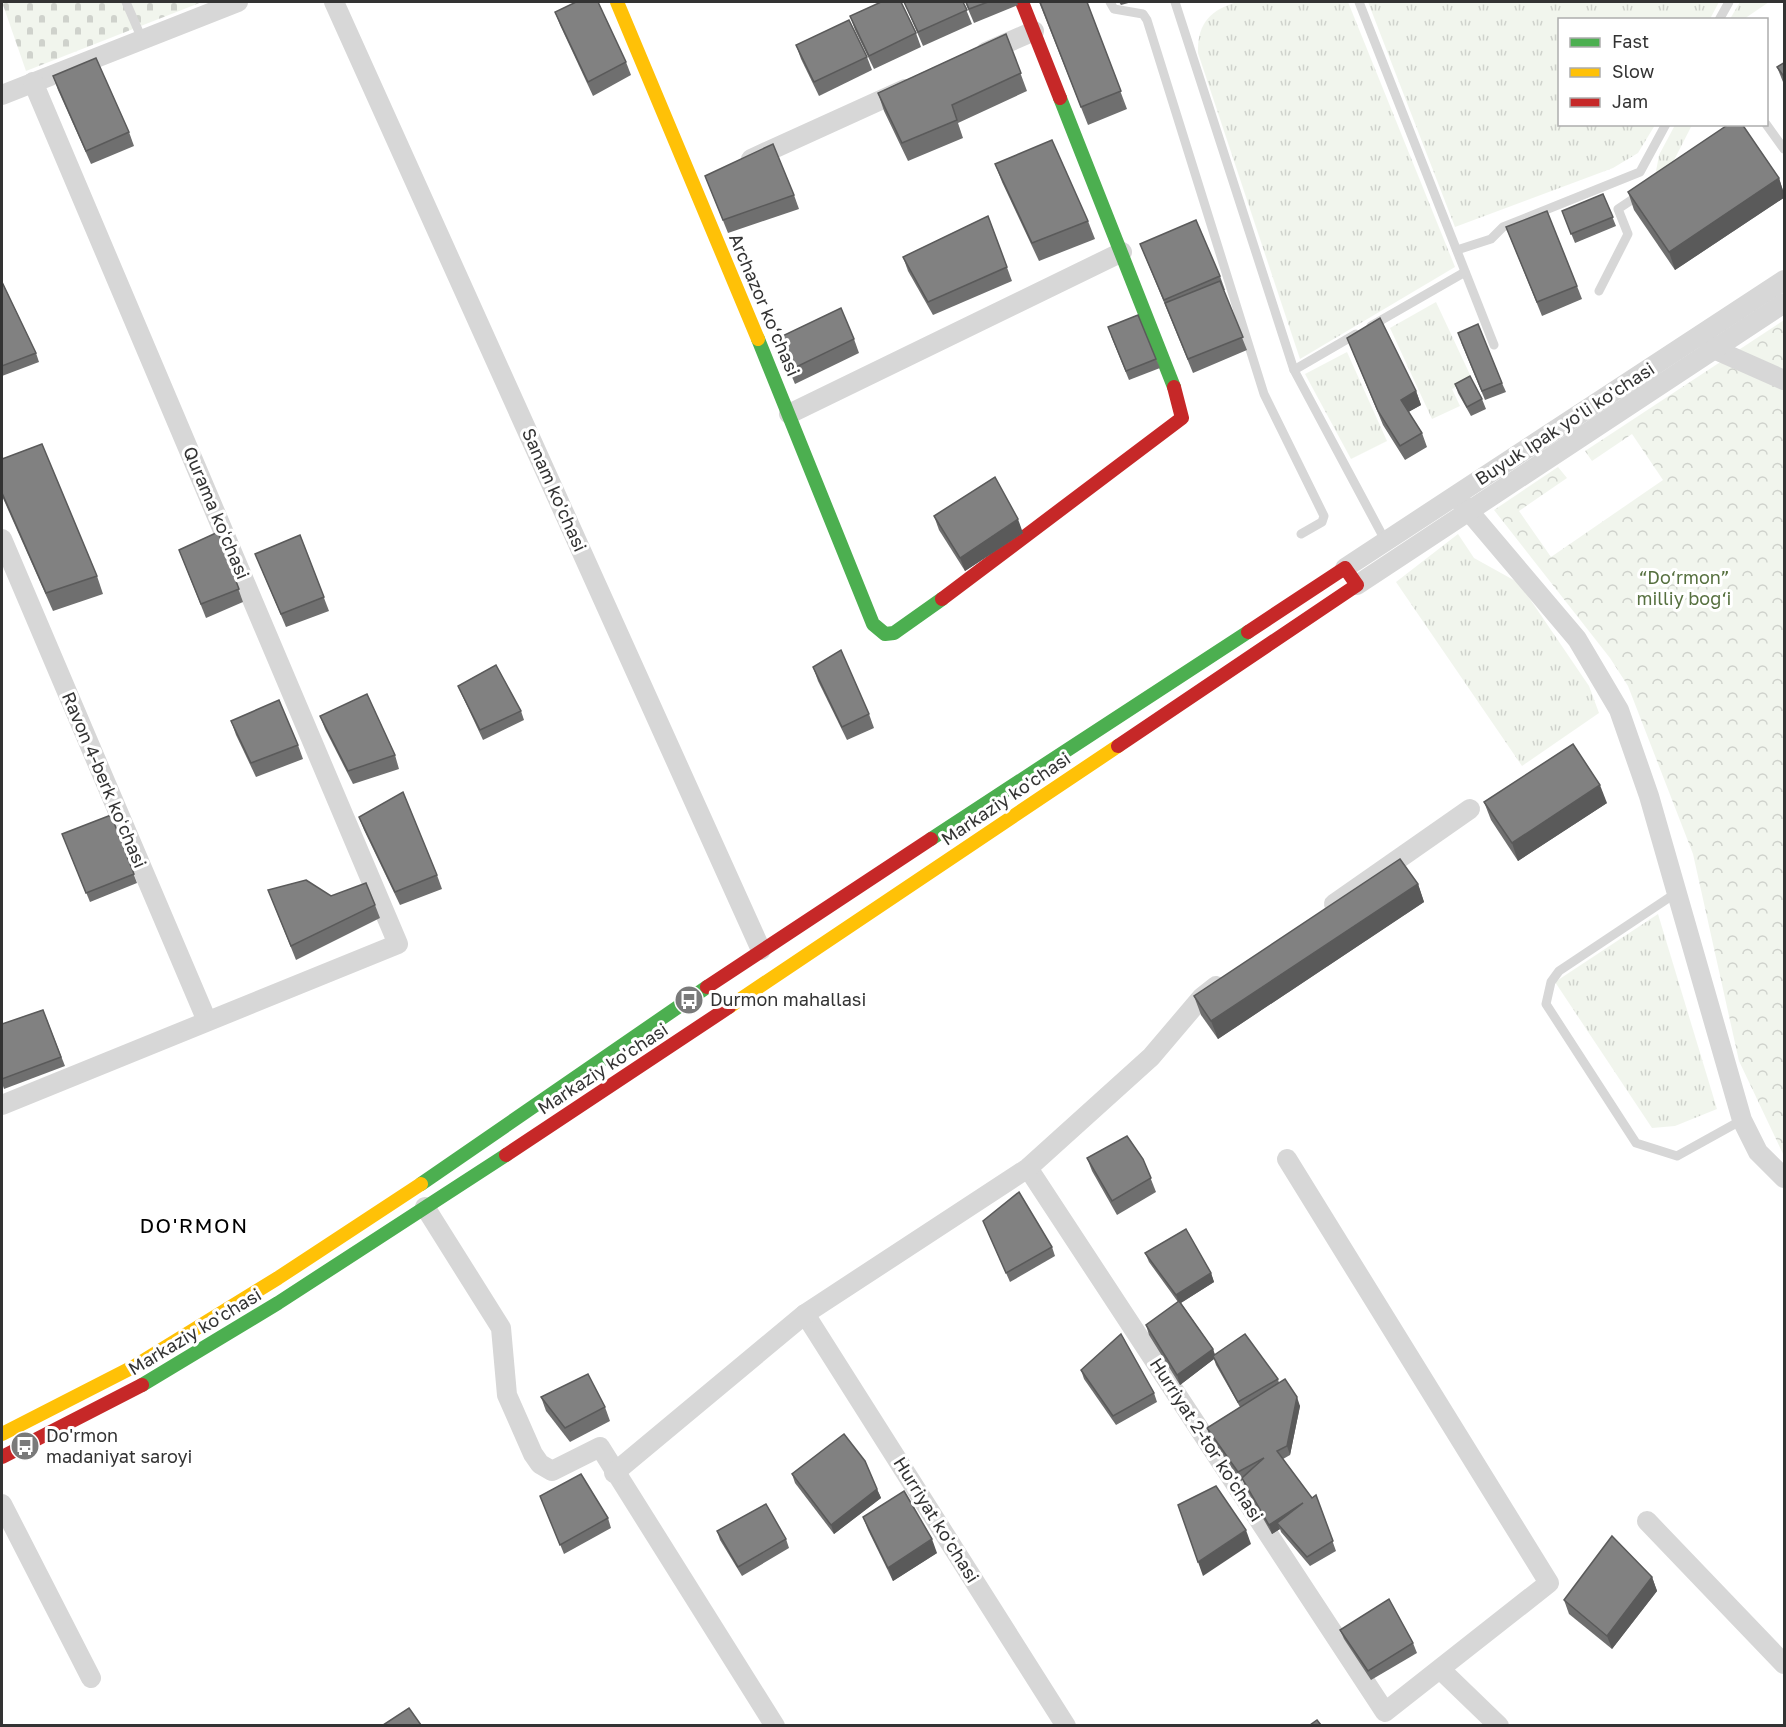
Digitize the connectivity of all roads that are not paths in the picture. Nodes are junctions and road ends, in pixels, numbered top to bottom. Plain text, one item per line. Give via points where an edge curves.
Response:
1 (126, 2) edge
2 (238, 2) edge
3 (334, 2) edge
4 (617, 2) edge
5 (1022, 2) edge
6 (1110, 2) edge
7 (1177, 2) edge
8 (1359, 2) edge
9 (1729, 2) edge
10 (1720, 18) edge
11 (1034, 31) junction
12 (142, 39) junction
13 (970, 60) edge
14 (927, 79) edge
15 (33, 82) junction
16 (2, 95) edge
17 (1768, 125) edge
18 (1665, 126) edge
19 (1785, 148) edge
20 (737, 166) edge
21 (715, 176) edge
22 (694, 185) junction
23 (1647, 190) edge
24 (1457, 250) junction
25 (1122, 252) junction
26 (1465, 272) junction
27 (1785, 280) edge
28 (1599, 291) dead end
29 (1785, 303) edge
30 (1708, 342) junction
31 (1494, 345) dead end
32 (1294, 370) junction
33 (1785, 380) edge
34 (789, 414) junction
35 (1456, 496) junction
36 (1468, 512) junction
37 (1301, 534) dead end
38 (2, 539) edge
39 (1386, 542) junction
40 (1346, 568) junction
41 (1357, 585) junction
42 (1470, 808) dead end
43 (951, 826) junction
44 (964, 849) junction
45 (1676, 892) junction
46 (1316, 916) edge
47 (761, 950) junction
48 (776, 976) junction
49 (1230, 976) edge
50 (207, 1022) junction
51 (2, 1105) edge
52 (1742, 1120) junction
53 (1287, 1160) dead end
54 (1028, 1168) junction
55 (1785, 1178) edge
56 (414, 1189) junction
57 (425, 1208) junction
58 (805, 1314) junction
59 (2, 1434) edge
60 (2, 1454) edge
61 (614, 1473) junction
62 (2, 1504) edge
63 (1647, 1521) dead end
64 (1785, 1664) edge
65 (1441, 1670) junction
66 (91, 1678) dead end
67 (775, 1725) edge
68 (1066, 1725) edge
69 (1499, 1725) edge

1 - 12 lane
2 - 12 street
3 - 47 street, Sanam ko'chasi
4 - 22 street, Archazor ko‘chasi
5 - 11 street
6 - 37 lane via 1114,9 1143,15 1147,20 1264,394 1324,516 1322,522
7 - 32 lane
8 - 24 lane
9 - 10 lane
11 - 13 street
11 - 25 street
12 - 15 street
14 - 20 street
15 - 16 street
15 - 50 street, Qurama koʻchasi via 398,944
17 - 19 lane
18 - 24 lane via 1640,172 1503,227 1491,239
21 - 22 street
22 - 34 street, Archazor ko‘chasi
23 - 28 lane via 1618,209 1628,234
24 - 26 lane
25 - 34 street
25 - 34 street, Archazor ko‘chasi via 1172,379 1182,418 894,633 885,634 873,624
26 - 31 lane
26 - 32 lane
27 - 30 street, Buyuk Ipak yo'li ko'chasi
29 - 30 street, Buyuk Ipak yo'li ko'chasi
30 - 33 street
30 - 35 street, Buyuk Ipak yo'li ko'chasi
30 - 36 street, Buyuk Ipak yo'li ko'chasi
32 - 39 lane
35 - 36 street
35 - 39 street, Buyuk Ipak yo'li ko'chasi
36 - 41 street, Buyuk Ipak yo'li ko'chasi
36 - 45 street via 1577,639 1610,691 1628,731
38 - 50 street, Ravon 4-berk koʻchasi
39 - 40 street, Buyuk Ipak yo'li ko'chasi
40 - 41 street
40 - 43 street, Markaziy ko'chasi
41 - 44 street, Markaziy ko'chasi
42 - 46 street
43 - 44 street
43 - 47 street, Markaziy ko'chasi
44 - 48 street, Markaziy ko'chasi
45 - 52 street
45 - 52 lane via 1559,971 1551,982 1546,1004 1636,1143 1677,1156
47 - 48 street, Sanam ko'chasi
47 - 56 street, Markaziy ko'chasi
48 - 57 street, Markaziy ko'chasi
49 - 54 street via 1202,997 1151,1057
50 - 51 street
52 - 55 street via 1758,1152
53 - 65 street via 1549,1583
54 - 58 street
54 - 65 street, Hurriyat 2-tor ko'chasi via 1385,1712
56 - 57 street
56 - 59 street, Markaziy ko'chasi via 196,1330
57 - 60 street, Markaziy ko'chasi via 185,1360 82,1417
57 - 61 street via 501,1328 507,1395 540,1464 552,1471 600,1447
58 - 61 street
58 - 68 street, Hurriyat ko'chasi
61 - 67 street
62 - 66 street
63 - 64 street
65 - 69 street

